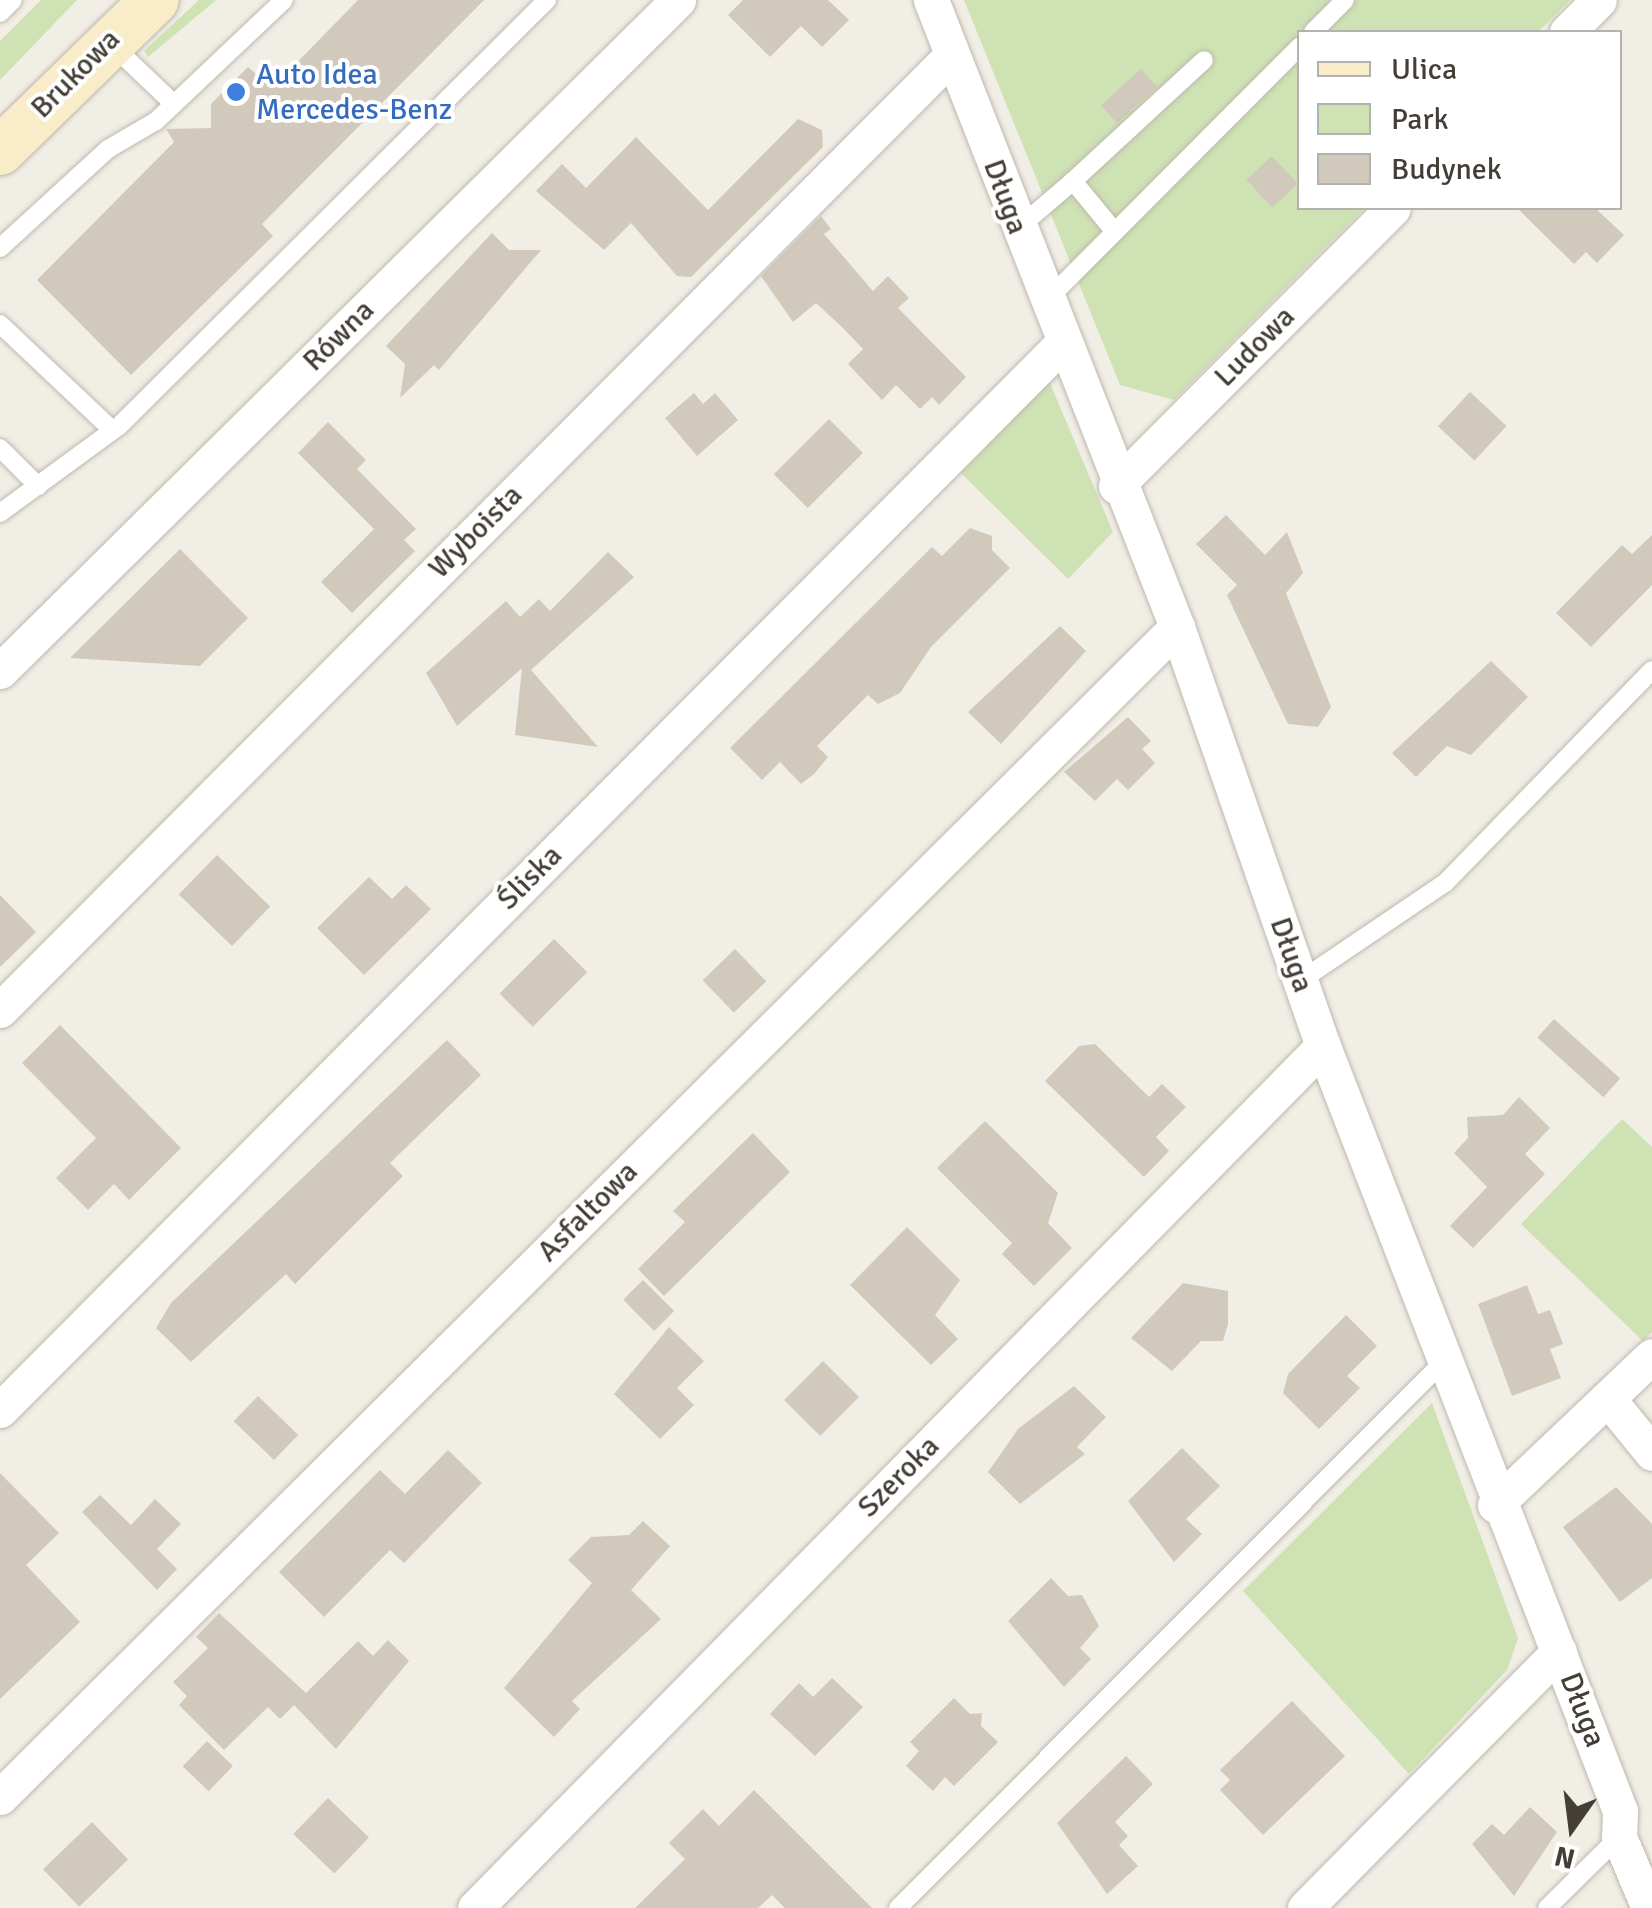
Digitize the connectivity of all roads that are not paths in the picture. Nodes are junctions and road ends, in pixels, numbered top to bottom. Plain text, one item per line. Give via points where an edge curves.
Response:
1 (13, 0) edge
2 (155, 0) edge
3 (284, 0) edge
4 (547, 0) edge
5 (678, 0) edge
6 (931, 0) edge
7 (1345, 0) edge
8 (1599, 0) edge
9 (0, 13) edge
10 (1315, 30) edge
11 (1569, 30) edge
12 (109, 42) junction
13 (1297, 49) edge
14 (952, 54) junction
15 (1204, 60) dead end
16 (174, 104) junction
17 (0, 151) edge
18 (1073, 182) junction
19 (1391, 210) edge
20 (1017, 229) junction
21 (1114, 232) junction
22 (0, 248) edge
23 (1044, 302) junction
24 (0, 324) edge
25 (1060, 346) junction
26 (112, 430) junction
27 (0, 448) edge
28 (38, 486) junction
29 (1116, 486) junction
30 (0, 513) edge
31 (1177, 628) junction
32 (1652, 670) edge
33 (0, 672) edge
34 (1300, 980) junction
35 (0, 1010) edge
36 (1323, 1046) junction
37 (1652, 1356) edge
38 (1446, 1358) junction
39 (1609, 1400) junction
40 (0, 1410) edge
41 (1652, 1453) edge
42 (1495, 1505) junction
43 (1559, 1651) junction
44 (0, 1797) edge
45 (1619, 1837) junction
46 (475, 1908) edge
47 (898, 1908) edge
48 (1305, 1908) edge
49 (1547, 1908) edge
50 (1649, 1908) edge

1 - 9 lane
2 - 12 street, Brukowa
3 - 16 lane
4 - 26 lane
5 - 33 street, Równa
6 - 14 street, Długa
7 - 10 lane
8 - 11 street
12 - 16 lane
12 - 17 street, Brukowa
13 - 21 lane
14 - 20 street, Długa
14 - 35 street, Wyboista
15 - 18 lane
16 - 22 lane via 108,148
18 - 20 lane
18 - 21 lane
19 - 29 street, Ludowa
20 - 23 street, Długa
21 - 23 lane
23 - 25 street, Długa
24 - 26 lane
25 - 29 street, Długa
25 - 40 street, Śliska
26 - 28 lane
27 - 28 lane
28 - 30 lane
29 - 31 street, Długa
31 - 34 street, Długa
31 - 44 street, Asfaltowa
32 - 34 lane via 1445,883
34 - 36 street, Długa
36 - 38 street, Długa
36 - 46 street, Szeroka
37 - 39 street
38 - 42 street, Długa
38 - 47 lane
39 - 41 street
39 - 42 street
42 - 43 street, Długa
43 - 45 street, Długa via 1620,1811
43 - 48 street
45 - 49 lane
45 - 50 street, Długa

